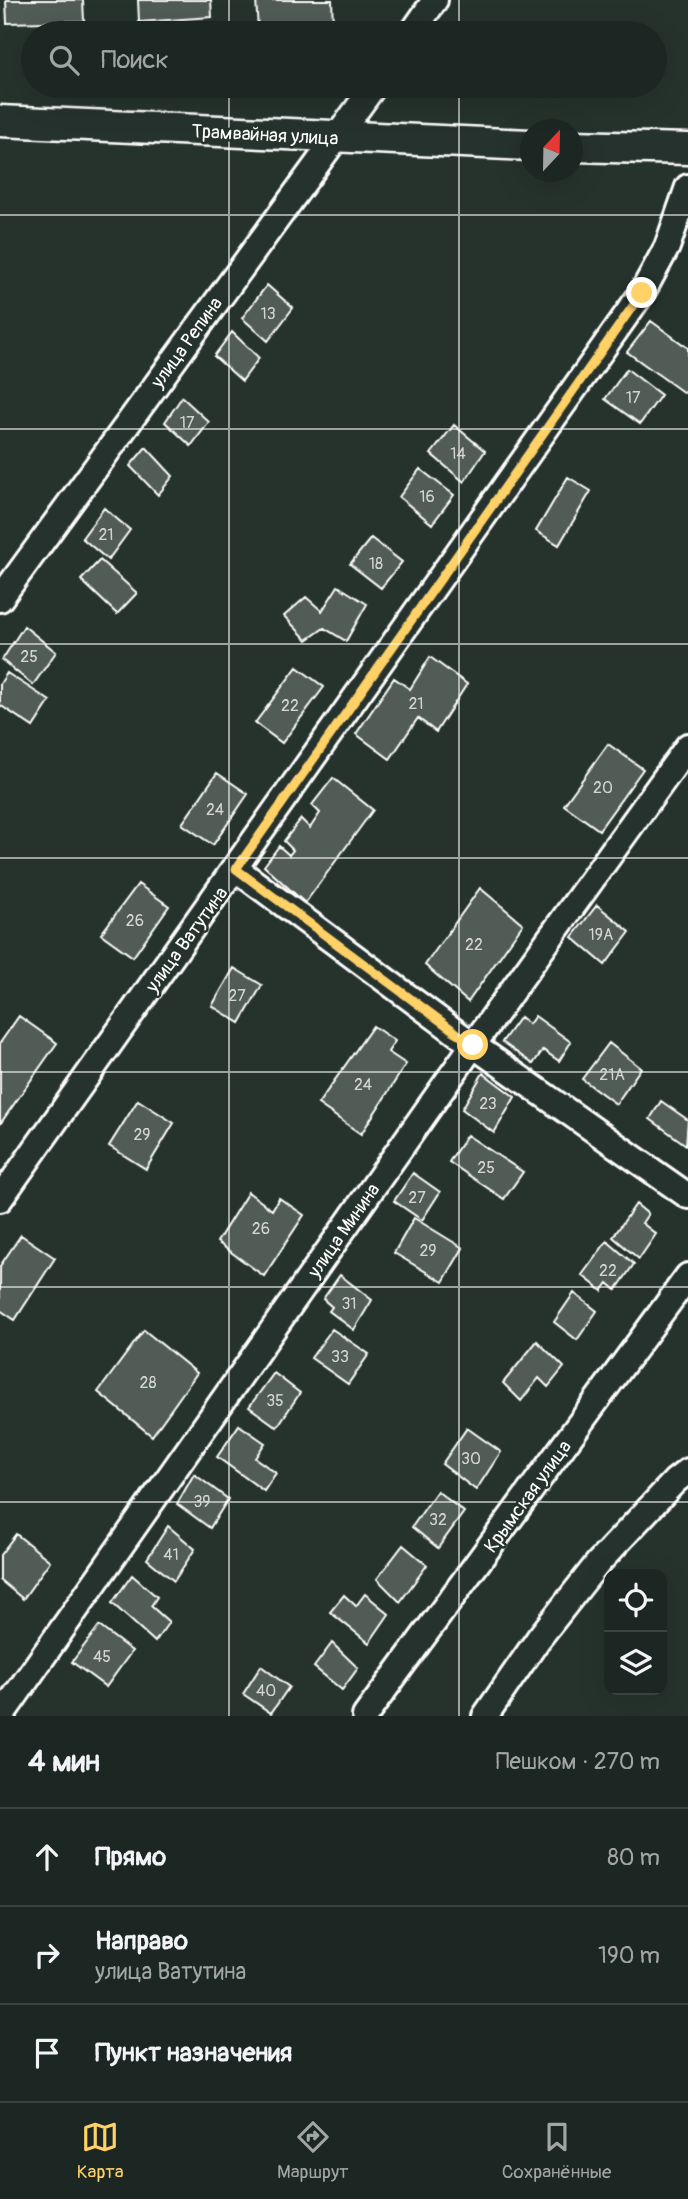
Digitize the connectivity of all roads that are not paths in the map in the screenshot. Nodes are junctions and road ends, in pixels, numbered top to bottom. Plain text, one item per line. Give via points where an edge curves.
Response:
1 (435, 0) edge
2 (420, 21) edge
3 (365, 98) edge
4 (0, 121) edge
5 (337, 138) junction
6 (520, 145) edge
7 (583, 146) edge
8 (688, 149) edge
9 (688, 187) edge
10 (0, 598) edge
11 (688, 746) edge
12 (236, 869) junction
13 (473, 1045) junction
14 (688, 1196) edge
15 (0, 1199) edge
16 (688, 1276) edge
17 (688, 1471) edge
18 (1, 1716) edge
19 (365, 1716) edge
20 (485, 1716) edge

1 - 2 street
3 - 5 street, улица Репина
4 - 5 street, Трамвайная улица
5 - 6 street, Трамвайная улица
5 - 10 street, улица Репина
7 - 8 street
9 - 12 street, улица Ватутина via 667,247 642,293
11 - 13 street, улица Минина
12 - 13 street
12 - 15 street, улица Ватутина
13 - 14 street
13 - 18 street, улица Минина
16 - 19 street, Крымская улица
17 - 20 street via 598,1563

